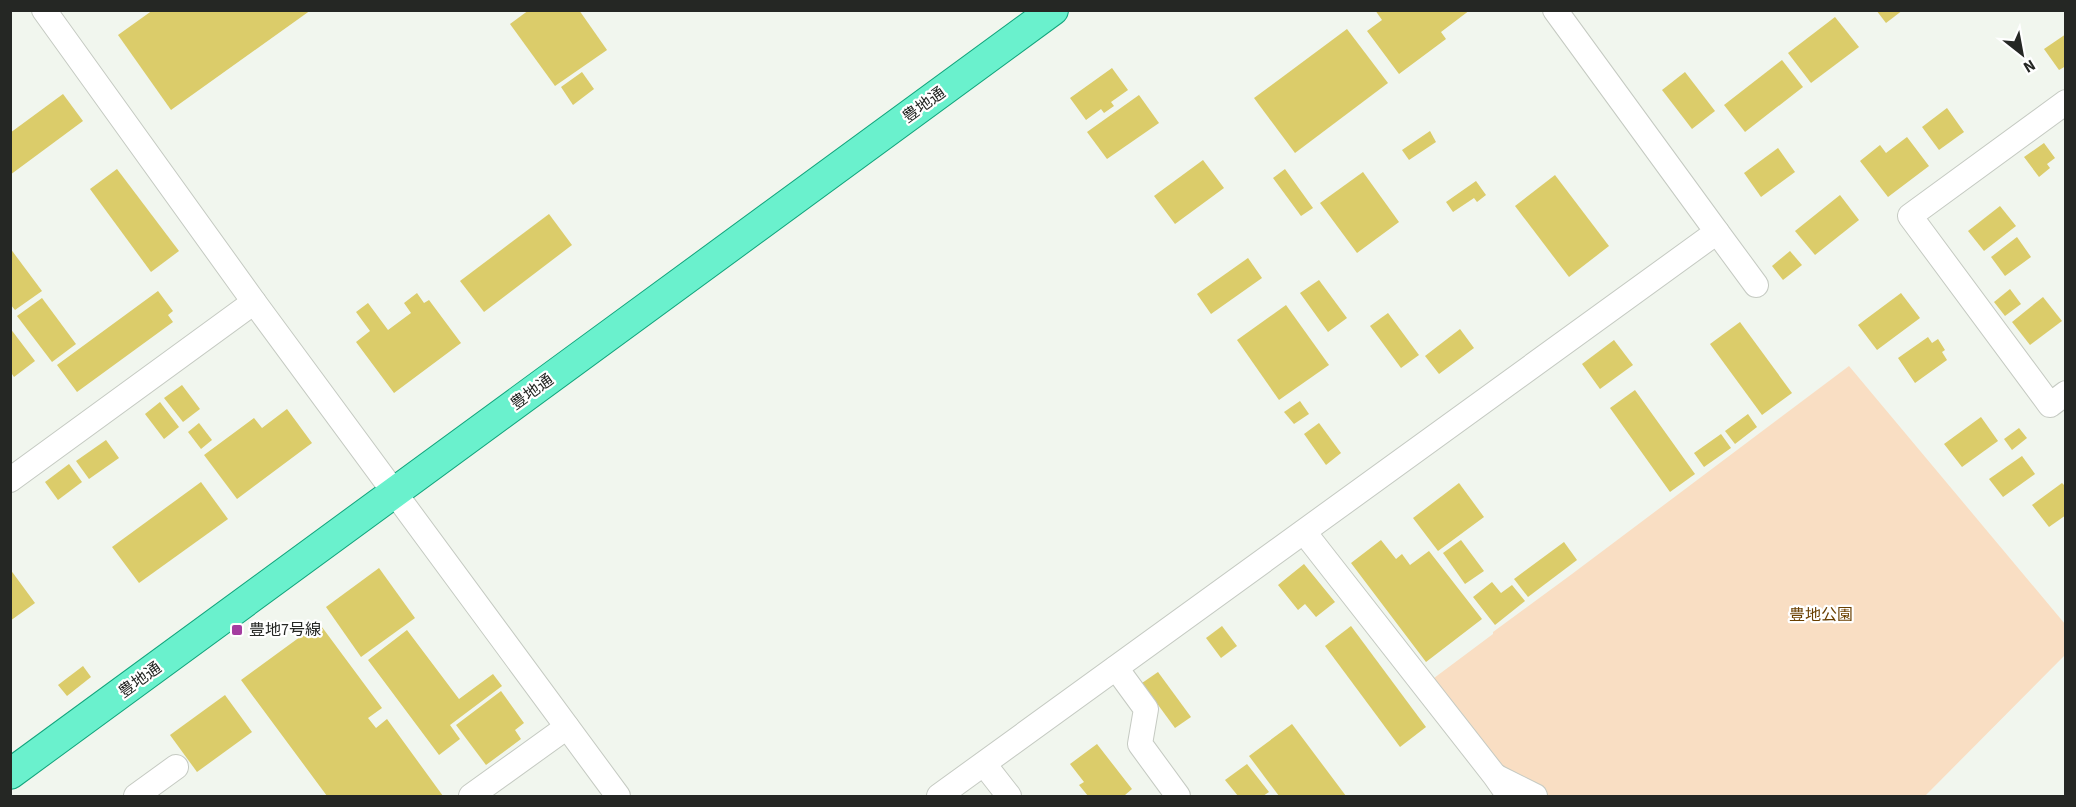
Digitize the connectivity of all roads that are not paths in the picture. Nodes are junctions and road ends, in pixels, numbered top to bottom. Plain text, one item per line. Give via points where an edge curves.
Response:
1 (44, 10) edge
2 (1053, 10) edge
3 (1555, 10) edge
4 (2066, 102) edge
5 (1717, 232) junction
6 (1756, 285) dead end
7 (254, 302) junction
8 (2066, 393) edge
9 (10, 480) edge
10 (394, 493) junction
11 (1304, 532) junction
12 (1116, 668) junction
13 (567, 727) junction
14 (984, 764) junction
15 (176, 767) dead end
16 (10, 774) edge
17 (1495, 776) junction
18 (136, 796) edge
19 (471, 796) edge
20 (618, 796) edge
21 (939, 796) edge
22 (1009, 796) edge
23 (1178, 796) edge
24 (1509, 796) edge
25 (1535, 796) edge

1 - 7 street
2 - 10 main road, 豊地通
3 - 5 street
4 - 8 street via 1910,216 2050,405
5 - 6 street
5 - 11 street
7 - 9 street
7 - 10 street
10 - 13 street
10 - 16 main road, 豊地通
11 - 12 street
11 - 17 street
12 - 14 street
12 - 23 street via 1146,709 1140,744
13 - 19 street
13 - 20 street
14 - 21 street
14 - 22 street
15 - 18 street
17 - 24 street
17 - 25 street

